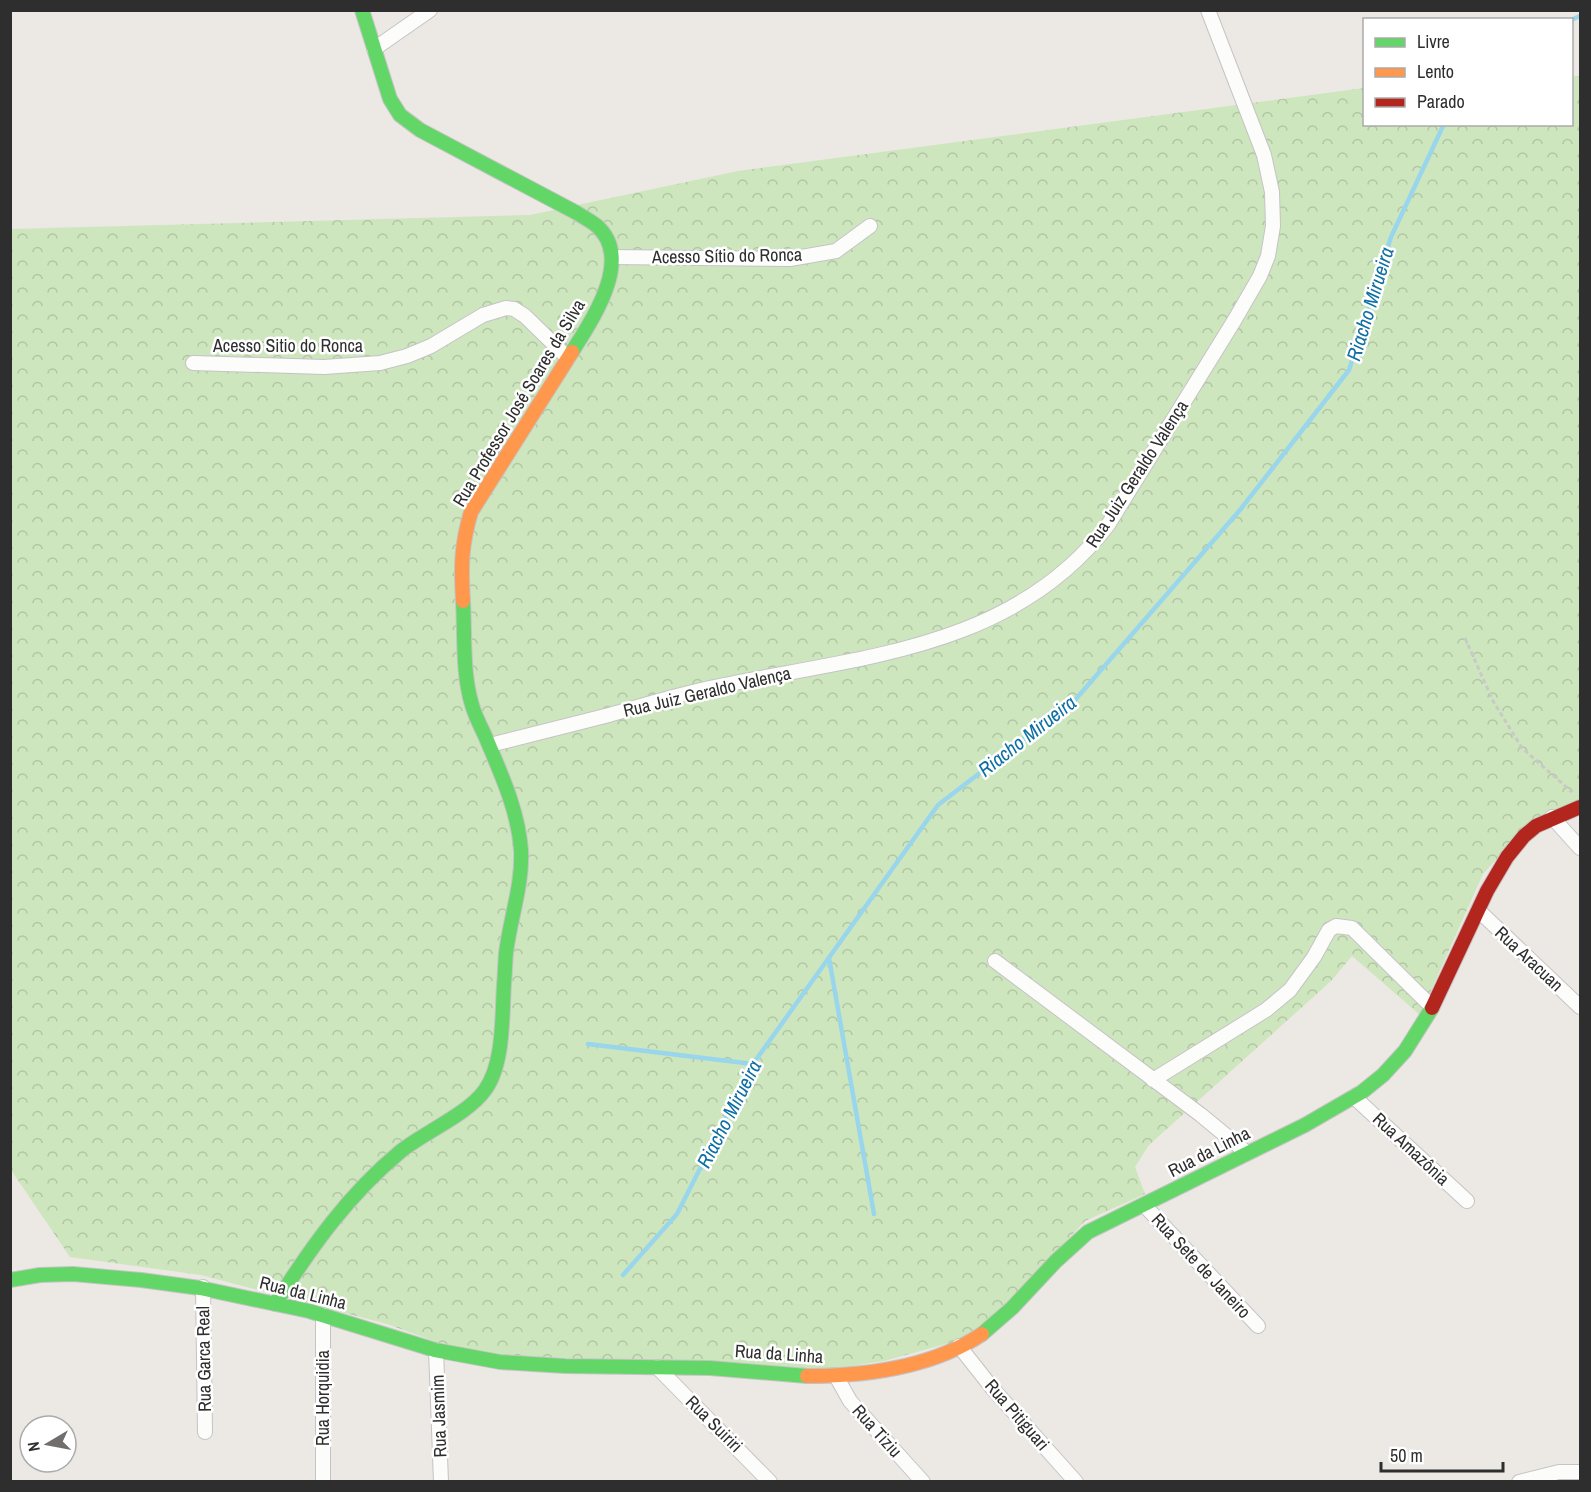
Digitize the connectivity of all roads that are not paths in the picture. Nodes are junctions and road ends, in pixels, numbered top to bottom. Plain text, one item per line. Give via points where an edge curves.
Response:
1 (362, 10) edge
2 (430, 10) edge
3 (1208, 10) edge
4 (374, 49) junction
5 (870, 226) dead end
6 (612, 257) junction
7 (568, 358) junction
8 (193, 363) dead end
9 (490, 745) junction
10 (1581, 807) edge
11 (1552, 817) junction
12 (1581, 848) edge
13 (1478, 910) junction
14 (995, 961) dead end
15 (1432, 1007) junction
16 (1581, 1007) edge
17 (1154, 1080) junction
18 (1354, 1097) junction
19 (1247, 1153) junction
20 (1467, 1201) dead end
21 (1144, 1205) junction
22 (10, 1281) edge
23 (203, 1287) junction
24 (275, 1304) junction
25 (323, 1315) junction
26 (1258, 1326) dead end
27 (959, 1346) junction
28 (436, 1350) junction
29 (657, 1367) junction
30 (836, 1376) junction
31 (206, 1432) dead end
32 (1581, 1472) edge
33 (323, 1482) edge
34 (441, 1482) edge
35 (770, 1482) edge
36 (923, 1482) edge
37 (1076, 1482) edge
38 (1519, 1482) edge

1 - 4 street
2 - 4 street
3 - 9 street, Rua Juiz Geraldo Valença via 1264,154 1272,192 1273,226 1268,256 1234,321 1090,548 1033,595 1004,612 931,642 702,690
4 - 6 street via 390,99 400,115 420,130 597,226 607,239
5 - 6 street, Acesso Sítio do Ronca via 836,251 790,260
6 - 7 street, Rua Professor José Soares da Silva via 609,282
7 - 8 street, Acesso Sitio do Ronca via 525,316 506,308 483,315 431,346 380,363 324,367
7 - 9 street, Rua Professor José Soares da Silva via 471,512 463,540 467,680 472,705
9 - 24 street, Rua Professor José Soares da Silva via 517,822 521,851 506,953 496,1067 486,1089 474,1101 403,1150 346,1203
10 - 11 street, Rua da Linha
11 - 12 street
11 - 13 street, Rua da Linha via 1524,836 1488,886
13 - 15 street, Rua da Linha
13 - 16 street, Rua Aracuan
14 - 17 street
15 - 17 street via 1352,928 1336,926 1329,930 1314,957 1277,1002
15 - 18 street, Rua da Linha via 1393,1065
17 - 19 street
18 - 19 street, Rua da Linha via 1334,1111
18 - 20 street, Rua Amazônia
19 - 21 street, Rua da Linha
21 - 26 street, Rua Sete de Janeiro
21 - 27 street, Rua da Linha via 1070,1245 1012,1309 986,1332
22 - 23 street, Rua da Linha via 44,1275 85,1275
23 - 24 street, Rua da Linha
23 - 31 street, Rua Garca Real
24 - 25 street, Rua da Linha
25 - 28 street, Rua da Linha
25 - 33 street, Rua Horquidia
27 - 30 street, Rua da Linha via 899,1366
27 - 37 street, Rua Pitiguari
28 - 29 street, Rua da Linha via 536,1365
28 - 34 street, Rua Jasmim
29 - 30 street, Rua da Linha
29 - 35 street, Rua Suiriri
30 - 36 street, Rua Tiziu via 850,1401
32 - 38 street via 1559,1472

